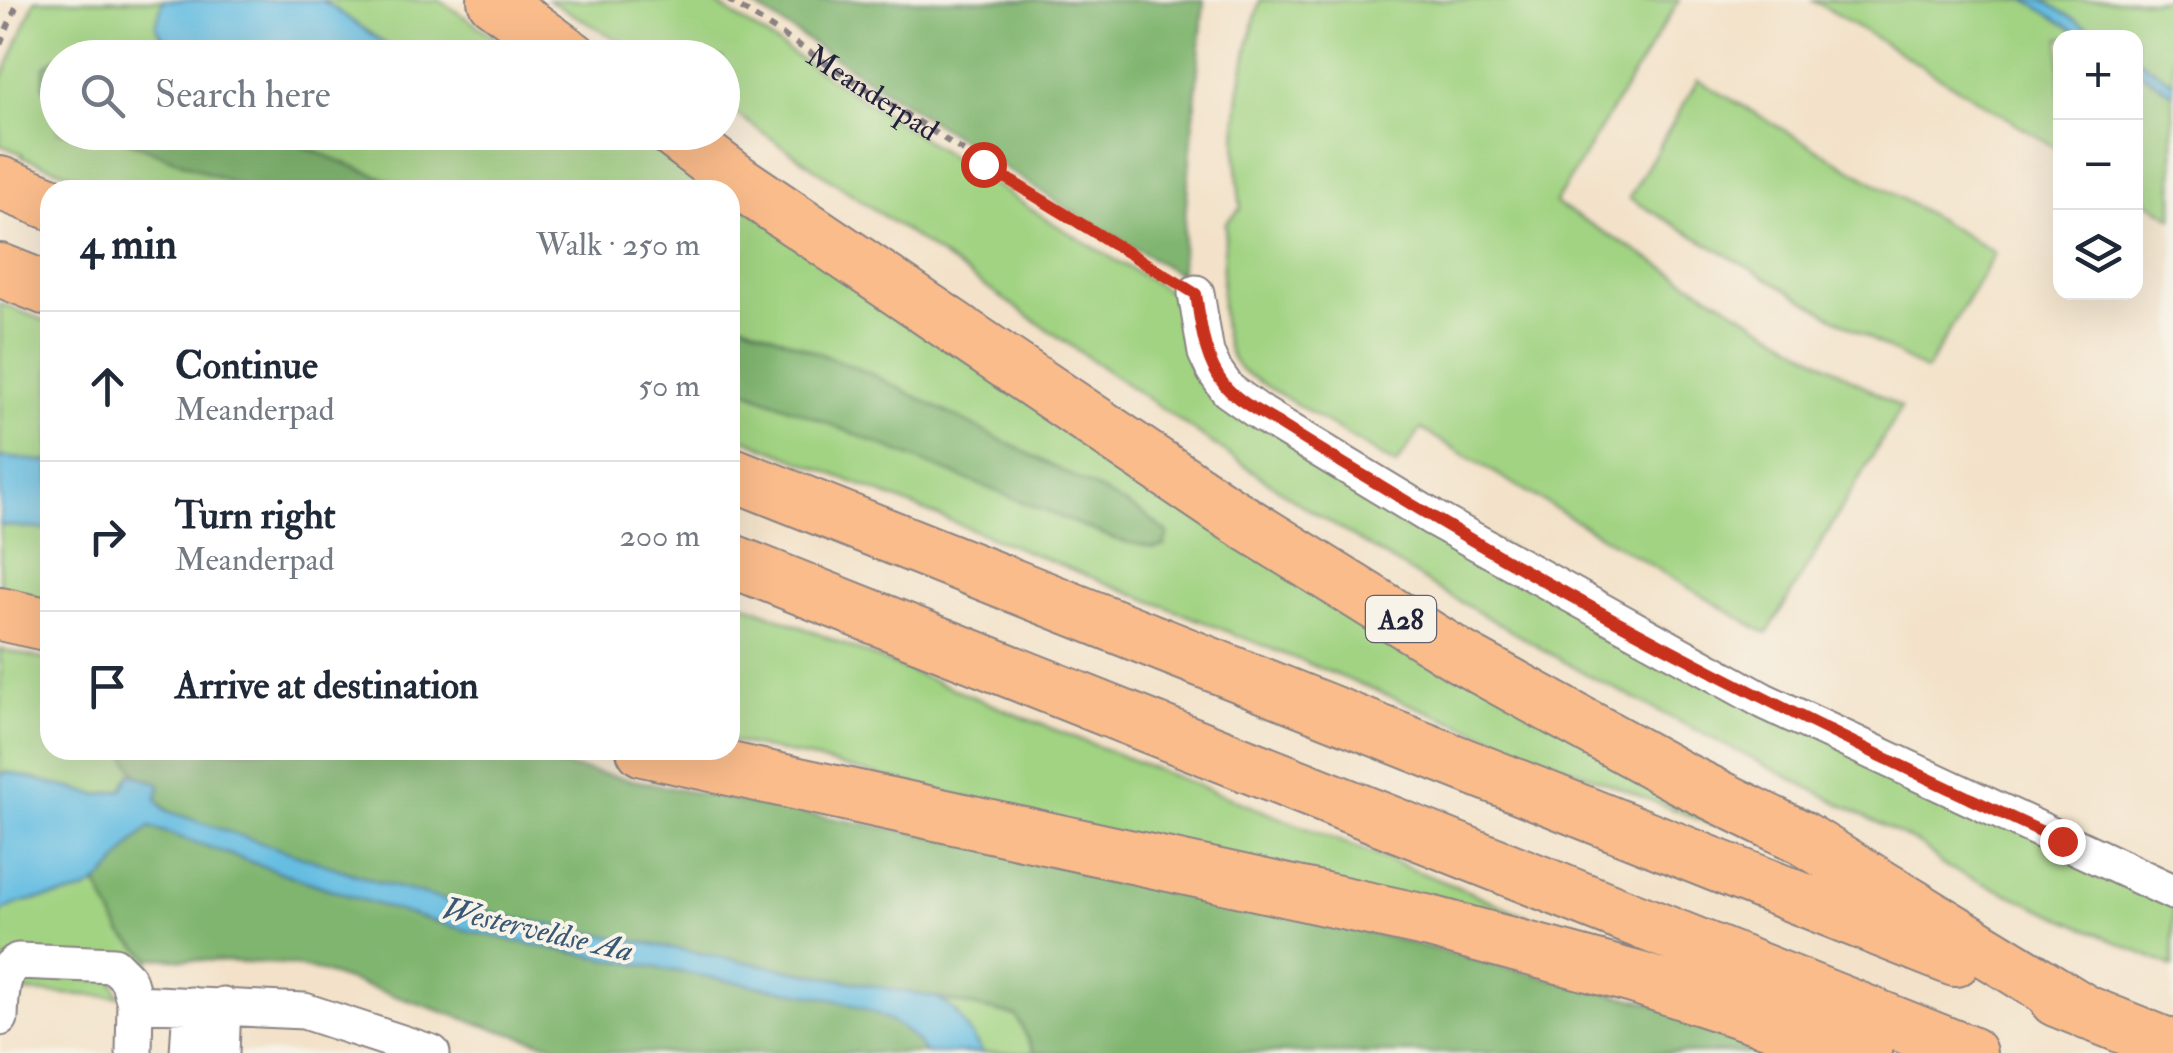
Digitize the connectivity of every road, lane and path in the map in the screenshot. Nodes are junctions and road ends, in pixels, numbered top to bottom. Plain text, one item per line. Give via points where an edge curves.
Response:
1 (19, 0) edge
2 (494, 0) edge
3 (728, 0) edge
4 (548, 40) edge
5 (0, 44) edge
6 (697, 150) edge
7 (736, 180) edge
8 (740, 183) edge
9 (0, 184) edge
10 (40, 199) edge
11 (0, 270) edge
12 (40, 286) edge
13 (1196, 294) joint
14 (740, 477) edge
15 (740, 564) edge
16 (0, 614) edge
17 (40, 623) edge
18 (688, 760) edge
19 (2173, 892) edge
20 (135, 1003) junction
21 (207, 1005) junction
22 (2089, 1014) junction
23 (0, 1018) edge
24 (2173, 1047) edge
25 (134, 1053) edge
26 (188, 1053) edge
27 (221, 1053) edge
28 (432, 1053) edge
29 (1865, 1053) edge
30 (1970, 1053) edge

1 - 5 path
2 - 4 highway
3 - 13 path, Meanderpad
6 - 7 highway, A28
8 - 22 highway, A28 via 1286,548 1461,657 1801,838
9 - 10 highway
11 - 12 highway
13 - 19 street via 1214,370 1228,390 1280,425 1450,528 1764,700
14 - 22 highway, A28
15 - 30 highway
16 - 17 highway
18 - 29 highway via 1430,922 1637,978
20 - 21 street
20 - 23 street via 128,979 114,965 18,961 3,976
20 - 25 street
21 - 26 street
21 - 27 street
21 - 28 street via 304,1011
22 - 24 highway, A28

